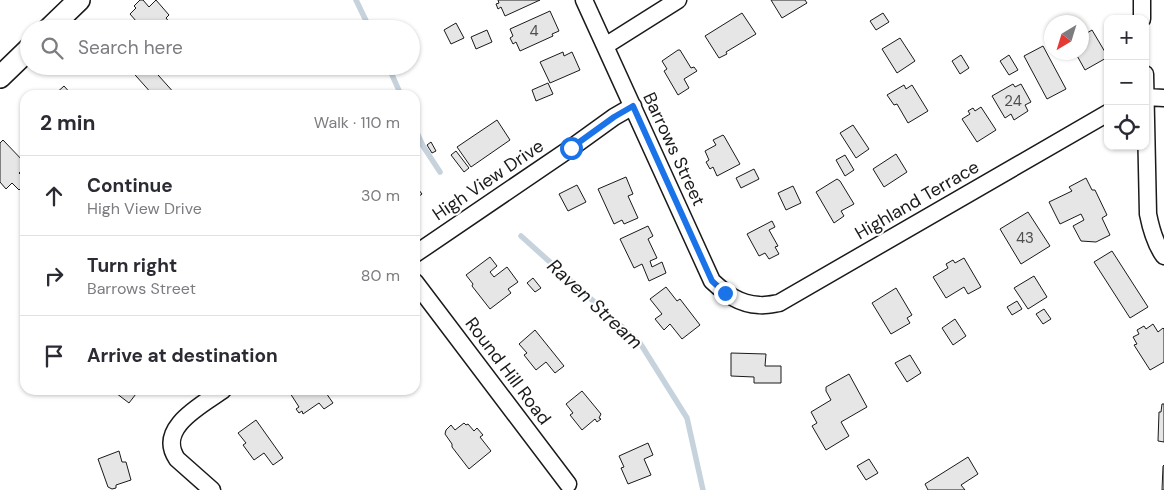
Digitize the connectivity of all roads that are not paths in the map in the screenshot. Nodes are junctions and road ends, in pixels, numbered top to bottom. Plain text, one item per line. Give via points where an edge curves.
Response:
1 (79, 0) edge
2 (584, 0) edge
3 (678, 0) edge
4 (1142, 0) edge
5 (1142, 15) edge
6 (59, 20) edge
7 (604, 46) junction
8 (20, 58) edge
9 (0, 77) edge
10 (1149, 97) edge
11 (1164, 98) edge
12 (1146, 105) edge
13 (633, 106) junction
14 (1104, 115) edge
15 (420, 251) edge
16 (1164, 256) edge
17 (420, 289) edge
18 (742, 302) joint
19 (216, 395) edge
20 (568, 484) dead end
21 (212, 490) edge

1 - 6 street
2 - 7 street, Barrows Street
3 - 7 street
4 - 5 street
7 - 13 street, Barrows Street
8 - 9 street
10 - 11 street
12 - 16 street via 1148,214
13 - 15 street, High View Drive
13 - 18 street, Barrows Street via 712,281
14 - 18 street, Highland Terrace via 779,303 760,306
17 - 20 street, Round Hill Road
19 - 21 street via 179,423 171,447 177,459

